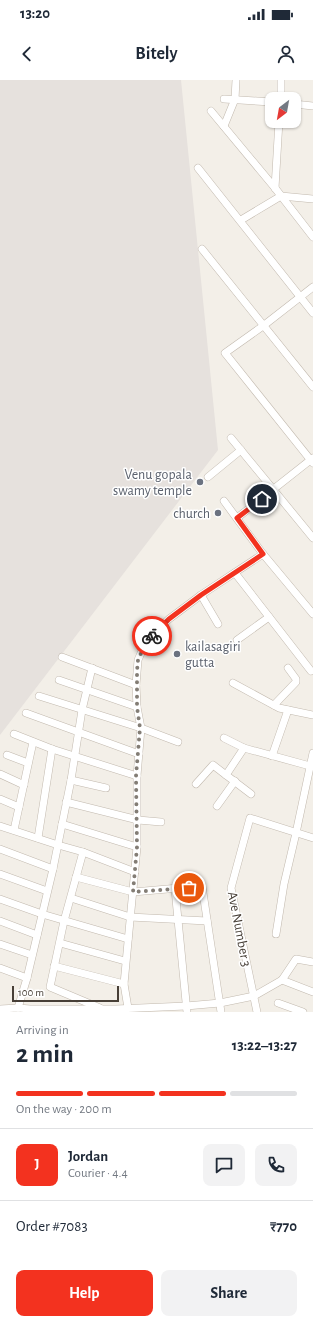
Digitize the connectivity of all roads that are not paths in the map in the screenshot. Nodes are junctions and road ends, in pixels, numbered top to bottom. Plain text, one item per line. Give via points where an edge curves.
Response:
1 (236, 80) edge
2 (282, 80) edge
3 (281, 92) edge
4 (224, 99) dead end
5 (234, 99) junction
6 (265, 101) edge
7 (301, 105) edge
8 (313, 106) edge
9 (211, 111) dead end
10 (224, 126) junction
11 (279, 128) edge
12 (198, 168) dead end
13 (275, 188) junction
14 (281, 196) junction
15 (313, 199) edge
16 (241, 220) junction
17 (313, 237) edge
18 (202, 249) dead end
19 (313, 287) edge
20 (300, 297) junction
21 (313, 313) edge
22 (263, 326) junction
23 (313, 387) edge
24 (231, 438) dead end
25 (241, 450) junction
26 (312, 460) edge
27 (208, 477) dead end
28 (274, 490) junction
29 (224, 501) dead end
30 (237, 518) junction
31 (313, 538) edge
32 (263, 554) junction
33 (235, 573) junction
34 (201, 595) junction
35 (313, 614) edge
36 (269, 617) junction
37 (218, 624) dead end
38 (237, 640) dead end
39 (62, 657) dead end
40 (92, 668) junction
41 (288, 668) dead end
42 (311, 671) dead end
43 (59, 680) dead end
44 (233, 683) dead end
45 (136, 685) junction
46 (87, 690) junction
47 (39, 696) dead end
48 (274, 705) junction
49 (137, 707) junction
50 (82, 710) junction
51 (288, 710) junction
52 (26, 713) dead end
53 (313, 715) edge
54 (140, 728) junction
55 (79, 733) junction
56 (14, 734) dead end
57 (224, 738) dead end
58 (33, 742) junction
59 (178, 742) dead end
60 (244, 748) junction
61 (52, 749) junction
62 (313, 753) edge
63 (139, 754) junction
64 (7, 755) dead end
65 (75, 756) junction
66 (272, 756) junction
67 (28, 763) junction
68 (310, 766) junction
69 (0, 774) edge
70 (226, 774) junction
71 (136, 776) junction
72 (71, 780) junction
73 (235, 781) junction
74 (196, 784) dead end
75 (24, 785) junction
76 (106, 788) dead end
77 (251, 794) dead end
78 (0, 799) edge
79 (66, 802) junction
80 (216, 806) dead end
81 (19, 807) junction
82 (138, 820) junction
83 (160, 822) dead end
84 (62, 824) junction
85 (0, 826) edge
86 (14, 830) junction
87 (296, 833) junction
88 (38, 838) junction
89 (313, 838) edge
90 (58, 845) junction
91 (137, 847) junction
92 (0, 849) edge
93 (83, 852) junction
94 (53, 869) junction
95 (135, 872) junction
96 (0, 874) edge
97 (76, 877) junction
98 (175, 889) junction
99 (47, 891) junction
100 (133, 892) junction
101 (71, 898) junction
102 (0, 899) edge
103 (42, 914) junction
104 (130, 917) junction
105 (178, 919) junction
106 (64, 920) junction
107 (207, 920) junction
108 (0, 922) edge
109 (276, 934) dead end
110 (37, 935) junction
111 (128, 939) junction
112 (0, 944) edge
113 (60, 944) junction
114 (32, 955) junction
115 (125, 961) junction
116 (313, 962) edge
117 (54, 966) junction
118 (0, 968) edge
119 (27, 978) junction
120 (282, 980) junction
121 (124, 984) junction
122 (313, 992) edge
123 (254, 996) junction
124 (220, 1003) junction
125 (278, 1003) dead end
126 (18, 1008) junction
127 (128, 1008) junction
128 (104, 1009) junction
129 (186, 1009) edge
130 (4, 1010) edge
131 (138, 1010) edge
132 (29, 1011) edge
133 (55, 1011) edge
134 (116, 1011) edge
135 (221, 1012) edge
136 (257, 1012) edge
137 (303, 1012) edge

1 - 5 street
2 - 3 street
4 - 5 street
5 - 6 street
5 - 10 street
7 - 8 street
9 - 10 street
10 - 13 street
11 - 13 street
12 - 16 street
13 - 14 street
14 - 15 street
14 - 16 street
14 - 17 street
16 - 20 street
18 - 22 street
19 - 20 street
20 - 21 street
20 - 22 street
22 - 23 street
22 - 26 street via 225,353
24 - 25 street
25 - 27 street
25 - 28 street
26 - 28 street
28 - 30 street
28 - 31 street
29 - 30 street
30 - 32 street
32 - 33 street
32 - 35 street
33 - 34 street
33 - 36 street
34 - 37 street
34 - 45 street via 163,624 145,644 138,660
36 - 38 street
36 - 42 street
39 - 40 street
40 - 45 street
40 - 46 street
41 - 48 street via 296,682
43 - 46 street
44 - 48 street
45 - 49 street
46 - 49 street
46 - 50 street
47 - 50 street
48 - 51 street
49 - 54 street
50 - 54 street
50 - 55 street
51 - 53 street
51 - 66 street
52 - 55 street
54 - 59 street
54 - 63 street
55 - 63 street
55 - 65 street
56 - 58 street
57 - 60 street
58 - 61 street
58 - 67 street
60 - 66 street
60 - 70 street
61 - 65 street
61 - 88 street
62 - 68 street
63 - 71 street
64 - 67 street
65 - 71 street
65 - 72 street
66 - 68 street
67 - 75 street
68 - 87 street
69 - 75 street
70 - 73 street
70 - 74 street via 212,764
71 - 82 street
72 - 76 street
72 - 79 street
73 - 77 street
73 - 80 street
75 - 81 street
78 - 81 street
79 - 82 street
79 - 84 street
81 - 86 street
82 - 83 street
82 - 91 street
84 - 90 street
84 - 91 street
85 - 86 street
86 - 88 street
87 - 89 street, Ave Number 3
87 - 109 street
87 - 123 street, Ave Number 3 via 250,818 231,888
88 - 90 street
90 - 93 street
90 - 94 street
91 - 95 street
92 - 94 street
93 - 95 street
93 - 97 street
94 - 99 street
95 - 100 street
96 - 99 street
97 - 100 street
97 - 101 street
98 - 100 street
98 - 105 street
98 - 107 street via 202,886
99 - 103 street
100 - 104 street
101 - 104 street
101 - 106 street
102 - 103 street
103 - 106 street
103 - 110 street
104 - 105 street
104 - 111 street
105 - 107 street
105 - 129 street
106 - 111 street
106 - 113 street
107 - 124 street
108 - 110 street
110 - 114 street
111 - 115 street
112 - 114 street
113 - 115 street
113 - 117 street
114 - 119 street
115 - 121 street
116 - 120 street via 296,959
117 - 121 street
117 - 128 street via 50,987
118 - 119 street
119 - 126 street
120 - 122 street
120 - 123 street
121 - 127 street
123 - 124 street
123 - 136 street, Ave Number 3
124 - 129 street
124 - 135 street
125 - 137 street
126 - 130 street
126 - 132 street
127 - 131 street
127 - 134 street
128 - 133 street
128 - 134 street
129 - 131 street
132 - 133 street

